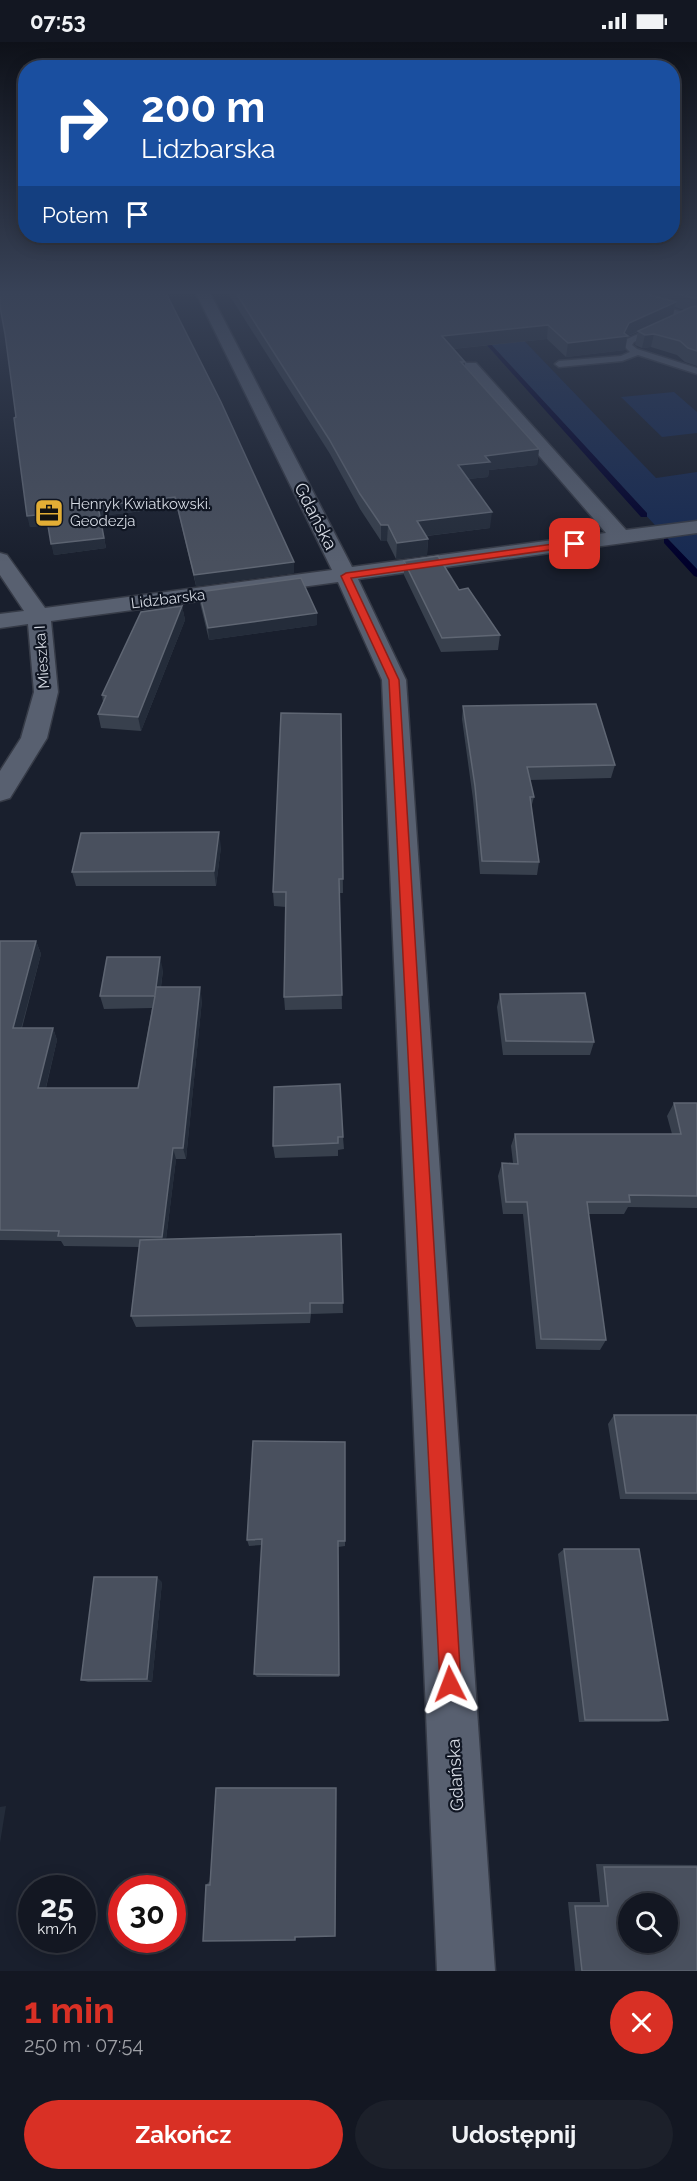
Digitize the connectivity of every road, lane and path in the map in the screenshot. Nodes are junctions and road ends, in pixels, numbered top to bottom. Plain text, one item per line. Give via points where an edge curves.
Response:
1 (248, 383) edge
2 (485, 383) edge
3 (697, 527) edge
4 (621, 537) junction
5 (0, 559) edge
6 (346, 576) junction
7 (39, 616) junction
8 (0, 621) edge
9 (0, 792) edge
10 (466, 1971) edge

1 - 6 street, Gdańska
2 - 4 street
3 - 4 street, Lidzbarska
4 - 6 street, Lidzbarska
5 - 7 street, Mieszka I
6 - 7 street, Lidzbarska
6 - 10 street, Gdańska via 394,680
7 - 8 street, Lidzbarska
7 - 9 street, Mieszka I via 46,692 34,738

